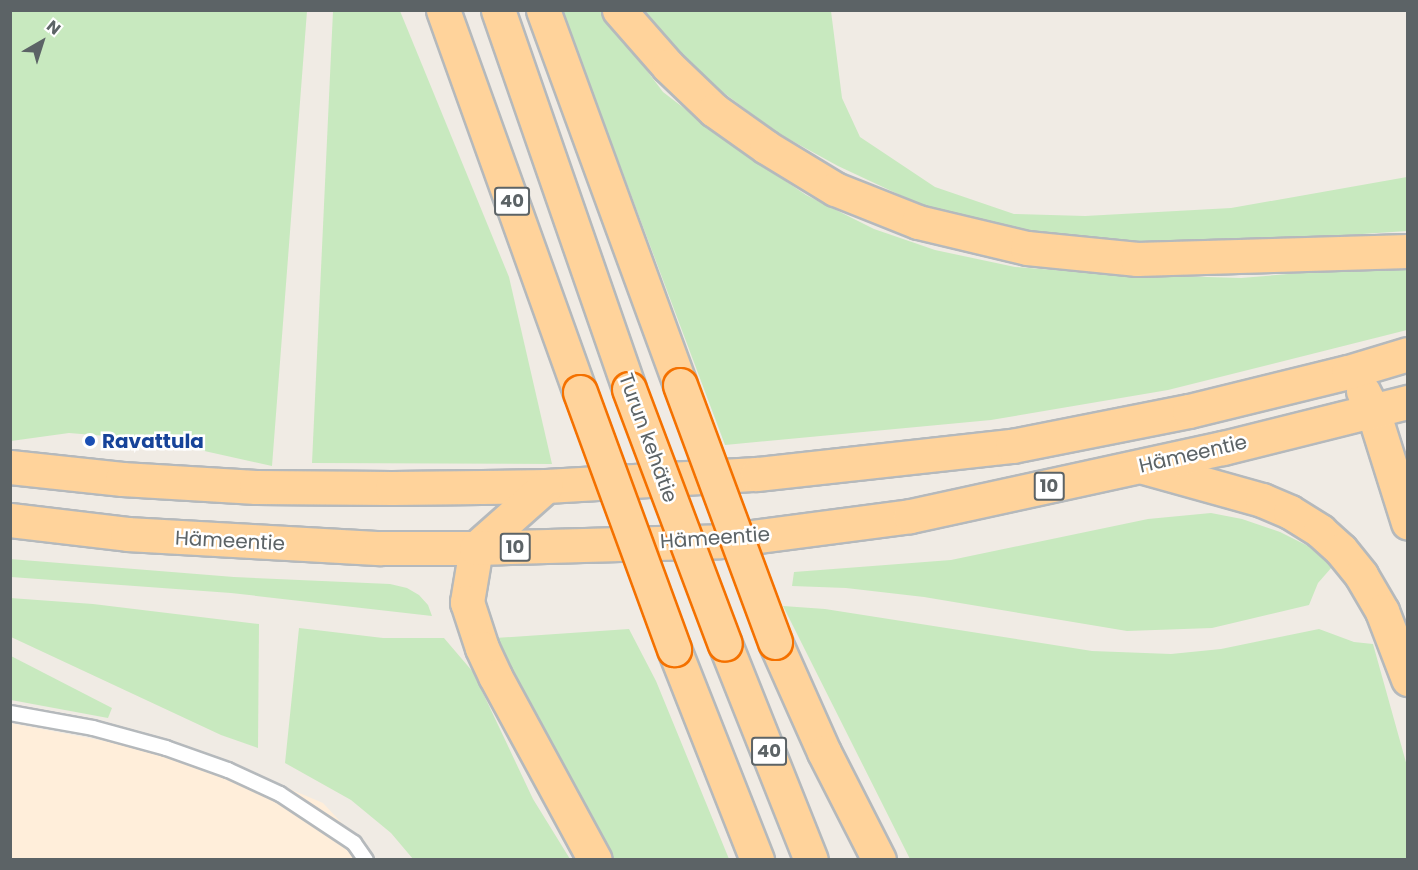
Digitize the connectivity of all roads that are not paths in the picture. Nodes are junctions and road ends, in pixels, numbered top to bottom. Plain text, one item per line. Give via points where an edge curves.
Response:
1 (443, 10) edge
2 (498, 10) edge
3 (543, 10) edge
4 (619, 10) edge
5 (1407, 251) edge
6 (1407, 354) edge
7 (1348, 372) junction
8 (1407, 402) edge
9 (1373, 411) junction
10 (1140, 466) junction
11 (10, 467) edge
12 (546, 486) junction
13 (10, 520) edge
14 (1407, 523) edge
15 (476, 548) junction
16 (1407, 679) edge
17 (10, 713) edge
18 (366, 860) edge
19 (595, 860) edge
20 (757, 860) edge
21 (812, 860) edge
22 (879, 860) edge

1 - 20 highway, 40, bridge via 674,649
2 - 21 highway, Turun kehätie / 40, bridge via 629,389
3 - 22 highway, bridge via 775,642 824,752
4 - 5 highway via 668,66 714,110 766,147 835,189 918,222 1027,248 1137,259
6 - 7 highway, 10
7 - 9 highway
7 - 12 highway, 10 via 1189,411 1012,446 757,474
8 - 9 highway, Hämeentie / 10
9 - 10 highway, Hämeentie / 10
9 - 14 highway
10 - 15 highway, Hämeentie / 10 via 910,516 721,541
10 - 16 highway via 1262,500 1320,531 1361,575 1382,610
11 - 12 highway, 10 via 256,487
12 - 15 highway
13 - 15 highway, Hämeentie / 10 via 127,534 308,545
15 - 19 highway via 467,602 482,648
17 - 18 lane via 93,728 228,770 280,794 354,843

